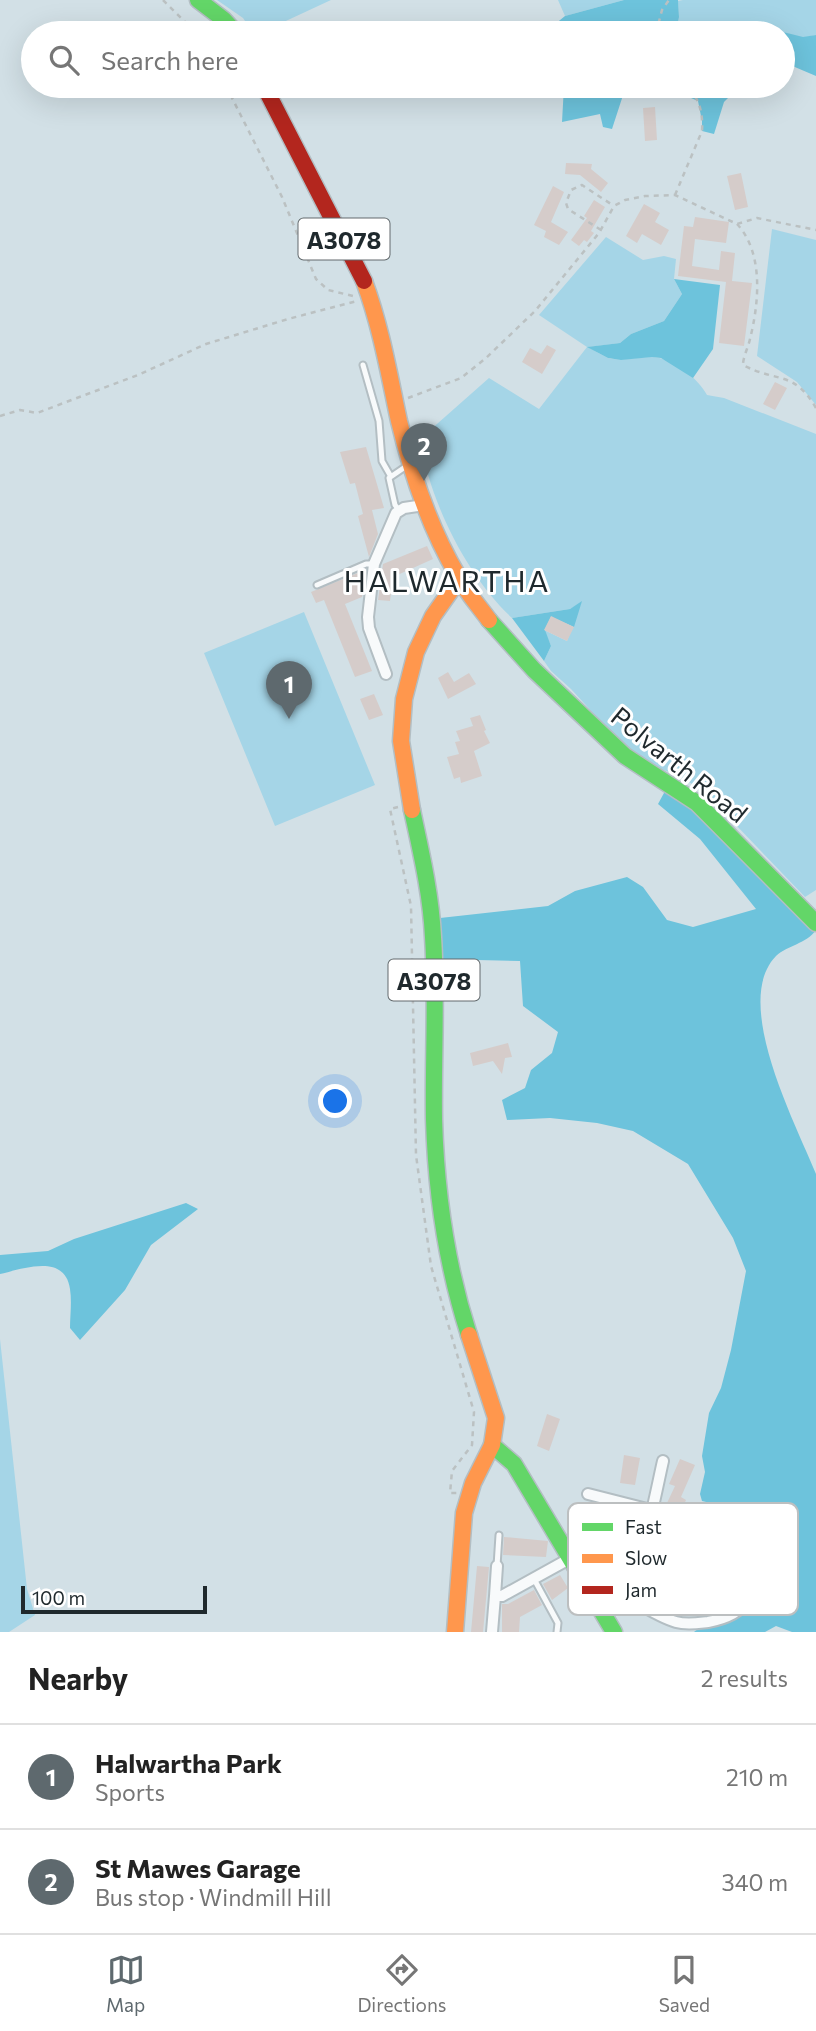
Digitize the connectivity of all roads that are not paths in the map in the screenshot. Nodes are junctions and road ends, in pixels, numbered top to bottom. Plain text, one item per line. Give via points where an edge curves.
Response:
1 (198, 0) edge
2 (225, 21) edge
3 (270, 98) edge
4 (363, 365) dead end
5 (411, 463) junction
6 (390, 475) junction
7 (424, 505) junction
8 (399, 510) junction
9 (374, 564) junction
10 (459, 579) junction
11 (317, 584) dead end
12 (386, 674) dead end
13 (816, 923) edge
14 (492, 1445) junction
15 (663, 1461) dead end
16 (588, 1494) dead end
17 (623, 1503) edge
18 (653, 1503) edge
19 (499, 1535) dead end
20 (568, 1557) edge
21 (568, 1560) edge
22 (497, 1566) joint
23 (534, 1579) junction
24 (495, 1596) junction
25 (604, 1615) edge
26 (662, 1615) edge
27 (732, 1615) edge
28 (455, 1632) edge
29 (492, 1632) edge
30 (557, 1632) edge
31 (614, 1632) edge

1 - 2 main road
3 - 5 main road, A3078 via 358,266 364,298 381,330
4 - 6 lane via 379,421 382,461
5 - 6 lane
5 - 7 main road, A3078
6 - 8 lane
7 - 8 street
7 - 10 main road, A3078
8 - 9 street
9 - 11 lane
9 - 12 street via 368,622
10 - 13 main road, Polvarth Road / A3078 via 534,670 625,756 696,803
10 - 14 main road, A3078 via 433,616 416,652 404,699 401,753 432,928 433,1111 441,1210 461,1310 496,1418
14 - 20 main road via 514,1464
14 - 28 main road, A3078 via 464,1513
15 - 18 street
16 - 17 street
19 - 22 lane
21 - 23 street
22 - 24 street
23 - 24 street
23 - 30 lane via 558,1623
24 - 29 street
25 - 31 main road
26 - 27 street via 694,1624

